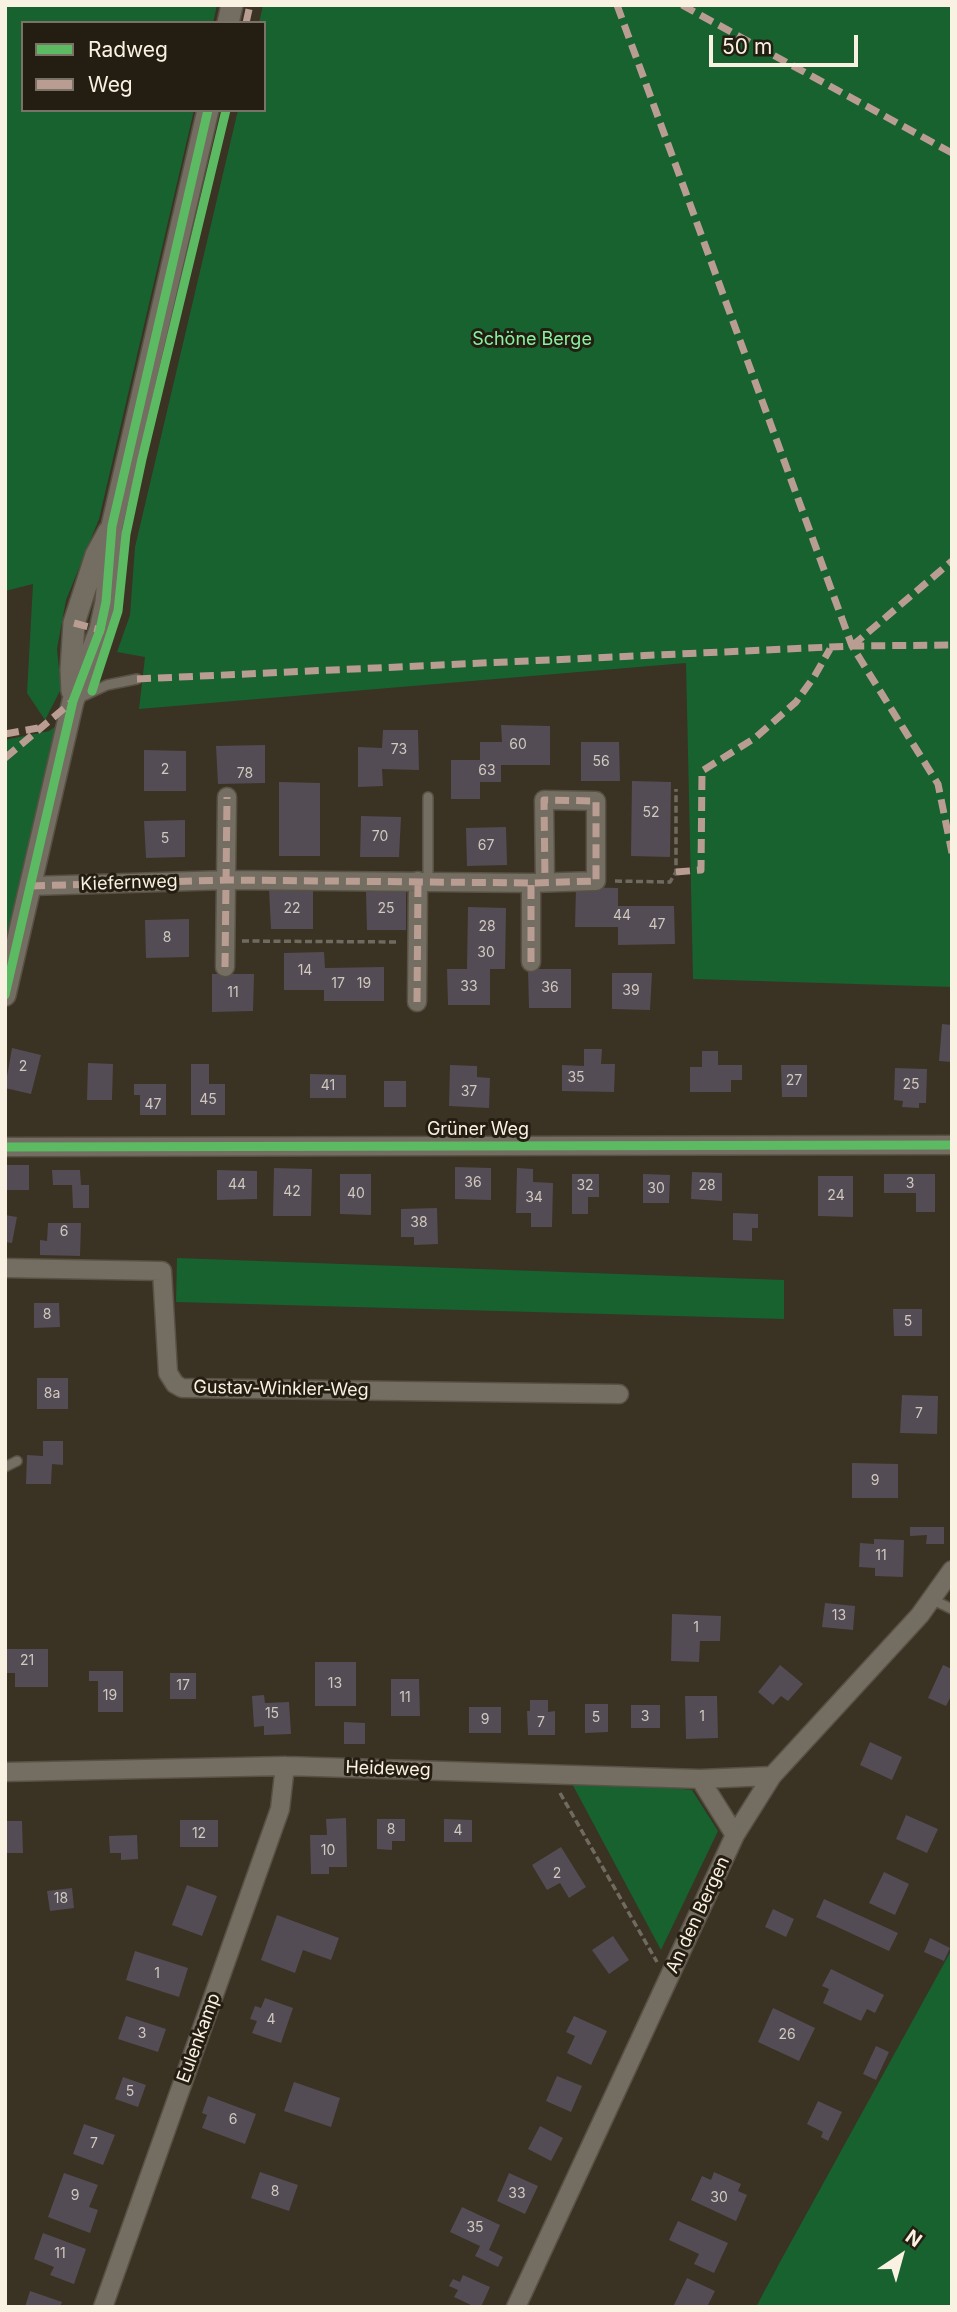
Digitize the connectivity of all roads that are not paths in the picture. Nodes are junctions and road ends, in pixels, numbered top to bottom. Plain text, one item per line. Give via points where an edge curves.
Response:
1 (208, 112) edge
2 (137, 679) dead end
3 (73, 701) junction
4 (227, 797) dead end
5 (428, 797) dead end
6 (227, 880) junction
7 (423, 881) junction
8 (538, 882) junction
9 (31, 886) junction
10 (531, 962) dead end
11 (225, 967) dead end
12 (5, 995) edge
13 (417, 1002) dead end
14 (952, 1145) edge
15 (5, 1147) edge
16 (5, 1268) edge
17 (619, 1394) dead end
18 (17, 1461) dead end
19 (5, 1468) edge
20 (952, 1570) edge
21 (931, 1599) junction
22 (952, 1609) edge
23 (285, 1766) junction
24 (5, 1772) edge
25 (772, 1776) junction
26 (700, 1779) junction
27 (735, 1835) junction
28 (103, 2307) edge
29 (516, 2307) edge

1 - 3 street via 112,526 102,621
2 - 3 lane via 107,685
3 - 9 street
4 - 6 street
5 - 7 lane
6 - 7 street, Kiefernweg
6 - 9 street, Kiefernweg
6 - 11 street
7 - 8 street, Kiefernweg
7 - 13 street
8 - 8 street, Kiefernweg via 544,800 596,801 596,881
8 - 10 street
9 - 12 street
14 - 15 street, Grüner Weg
16 - 17 street, Gustav-Winkler-Weg via 162,1270 168,1373 183,1388
18 - 19 lane
20 - 21 street, An den Bergen
21 - 22 lane
21 - 25 street, An den Bergen
23 - 24 street, Heideweg
23 - 26 street, Heideweg
23 - 28 street, Eulenkamp via 280,1809
25 - 26 street, Heideweg
25 - 27 street, An den Bergen
26 - 27 street
27 - 29 street, An den Bergen

